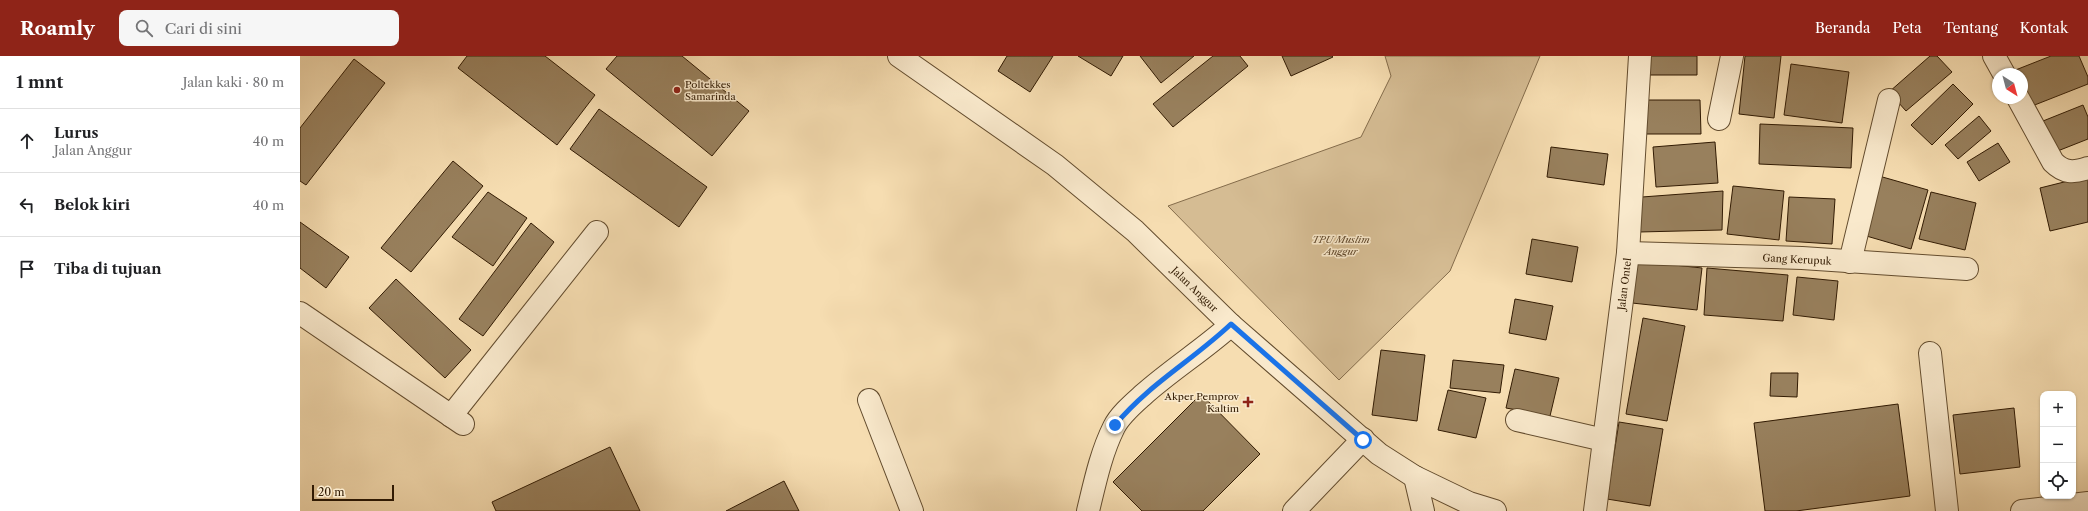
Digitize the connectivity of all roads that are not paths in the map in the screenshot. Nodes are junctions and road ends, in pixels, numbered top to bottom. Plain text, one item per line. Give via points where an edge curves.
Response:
1 (899, 56) edge
2 (1640, 56) edge
3 (1732, 56) edge
4 (1994, 56) edge
5 (2001, 68) edge
6 (1889, 100) dead end
7 (2021, 104) edge
8 (1719, 119) dead end
9 (2088, 168) edge
10 (597, 232) dead end
11 (1628, 253) junction
12 (1850, 262) junction
13 (1967, 269) dead end
14 (300, 313) edge
15 (1231, 324) junction
16 (1930, 353) dead end
17 (869, 400) dead end
18 (1517, 420) dead end
19 (1363, 440) junction
20 (1604, 440) junction
21 (1415, 477) junction
22 (2088, 503) edge
23 (912, 511) edge
24 (1088, 511) edge
25 (1294, 511) edge
26 (1423, 511) edge
27 (1495, 511) edge
28 (1595, 511) edge
29 (1947, 511) edge
30 (2022, 511) edge

1 - 15 street, Jalan Anggur via 1055,165 1135,231
2 - 11 street, Jalan Ontel
3 - 8 street
4 - 5 street
6 - 12 street
7 - 9 street via 2058,167 2069,172
10 - 14 street via 458,421
11 - 12 street, Gang Kerupuk
11 - 20 street, Jalan Ontel
12 - 13 street, Gang Kerupuk
15 - 19 street, Jalan Anggur
15 - 24 street via 1145,393 1115,425 1101,458
16 - 29 street
17 - 23 street
18 - 20 street
19 - 21 street, Jalan Anggur via 1379,454
19 - 25 street
20 - 28 street, Jalan Ontel
21 - 26 street
21 - 27 street, Jalan Anggur via 1468,503
22 - 30 street

